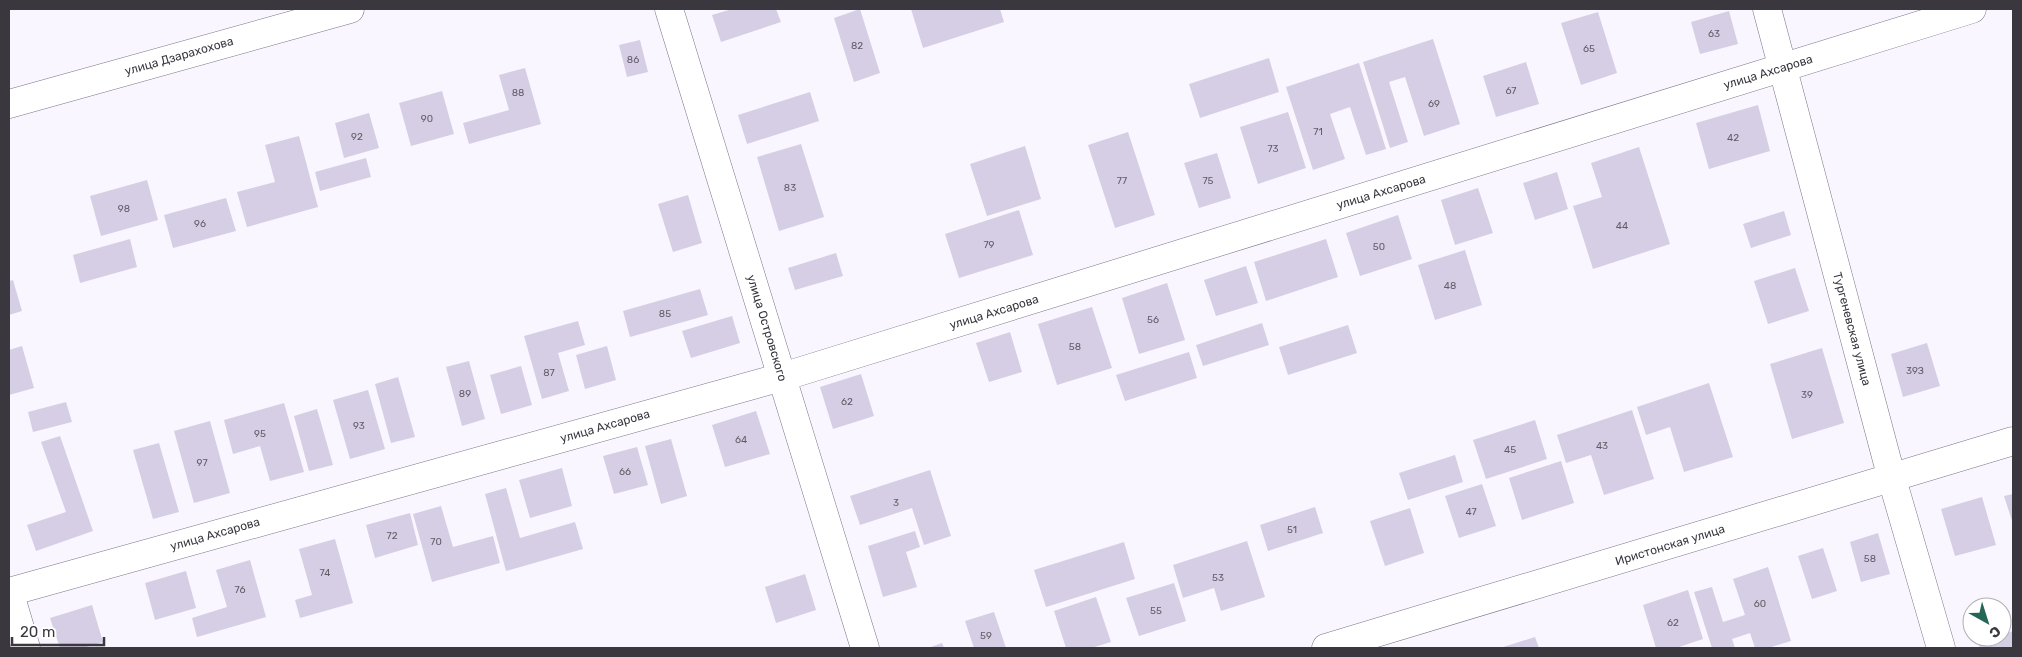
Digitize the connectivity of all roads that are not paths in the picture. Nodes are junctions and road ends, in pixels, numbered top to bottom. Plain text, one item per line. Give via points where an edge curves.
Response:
1 (350, 9) edge
2 (669, 9) edge
3 (1766, 9) edge
4 (1972, 9) edge
5 (1781, 68) junction
6 (9, 104) edge
7 (782, 377) junction
8 (2013, 441) edge
9 (1892, 479) junction
10 (9, 592) edge
11 (26, 648) edge
12 (865, 648) edge
13 (1326, 648) edge
14 (1942, 648) edge

1 - 6 street, улица Дзарахохова
2 - 7 street, улица Островского
3 - 5 street, Тургеневская улица
4 - 5 street, улица Ахсарова
5 - 7 street, улица Ахсарова
5 - 9 street, Тургеневская улица
7 - 10 street, улица Ахсарова
7 - 12 street, улица Островского
8 - 9 street, Иристонская улица
9 - 13 street, Иристонская улица
9 - 14 street, Тургеневская улица
10 - 11 street

